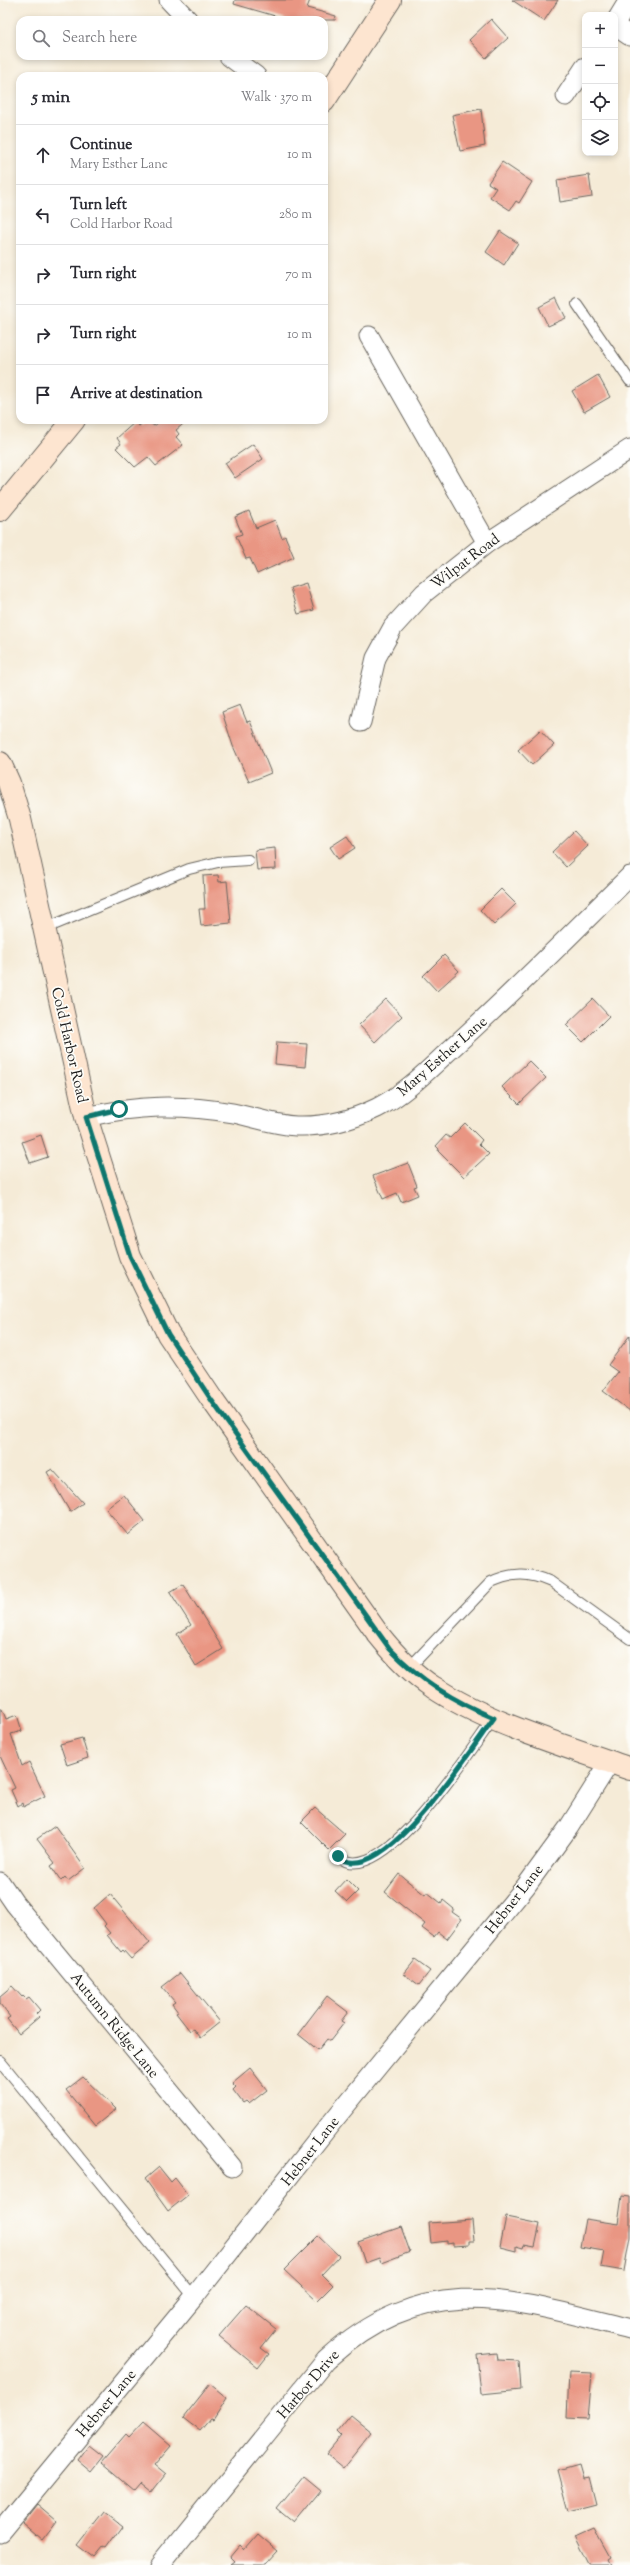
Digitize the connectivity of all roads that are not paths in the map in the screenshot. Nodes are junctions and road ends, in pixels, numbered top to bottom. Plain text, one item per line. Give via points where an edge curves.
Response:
1 (169, 0) edge
2 (390, 0) edge
3 (629, 0) edge
4 (184, 16) edge
5 (618, 18) edge
6 (618, 28) edge
7 (630, 36) edge
8 (234, 60) edge
9 (251, 72) edge
10 (582, 72) edge
11 (328, 95) edge
12 (566, 96) dead end
13 (578, 304) dead end
14 (369, 336) dead end
15 (630, 381) edge
16 (71, 424) edge
17 (630, 450) edge
18 (0, 510) edge
19 (487, 543) junction
20 (360, 722) dead end
21 (0, 763) edge
22 (248, 860) dead end
23 (630, 876) edge
24 (44, 929) junction
25 (86, 1117) junction
26 (630, 1639) edge
27 (409, 1668) junction
28 (494, 1718) junction
29 (620, 1766) edge
30 (338, 1856) dead end
31 (0, 1882) edge
32 (0, 2061) edge
33 (232, 2167) dead end
34 (194, 2297) junction
35 (630, 2329) edge
36 (0, 2532) edge
37 (160, 2565) edge

1 - 4 street
2 - 11 main road
3 - 5 street
6 - 7 street
8 - 9 street
10 - 12 street
13 - 15 lane
14 - 19 street
16 - 18 main road
17 - 19 street, Wilpat Road
19 - 20 street, Wilpat Road via 424,593 392,627 376,658
21 - 24 main road, Cold Harbor Road via 20,819
22 - 24 lane via 218,862 189,869
23 - 25 street, Mary Esther Lane via 481,1023 404,1091 378,1108 353,1118 322,1125 269,1122 194,1106 160,1105 119,1109
24 - 25 main road, Cold Harbor Road
25 - 27 main road, Cold Harbor Road via 130,1256 168,1334 212,1401 378,1634
26 - 27 lane via 551,1582 536,1575 521,1573 491,1582
27 - 28 main road, Cold Harbor Road via 432,1687 459,1703
28 - 29 main road, Cold Harbor Road
28 - 30 lane via 426,1809 393,1845 376,1857 359,1864 348,1863
29 - 34 street, Hebner Lane
31 - 33 street, Autumn Ridge Lane via 15,1904
32 - 34 lane
34 - 36 street, Hebner Lane
35 - 37 street, Harbor Drive via 525,2305 482,2299 430,2302 397,2312 371,2325 347,2341 326,2360

